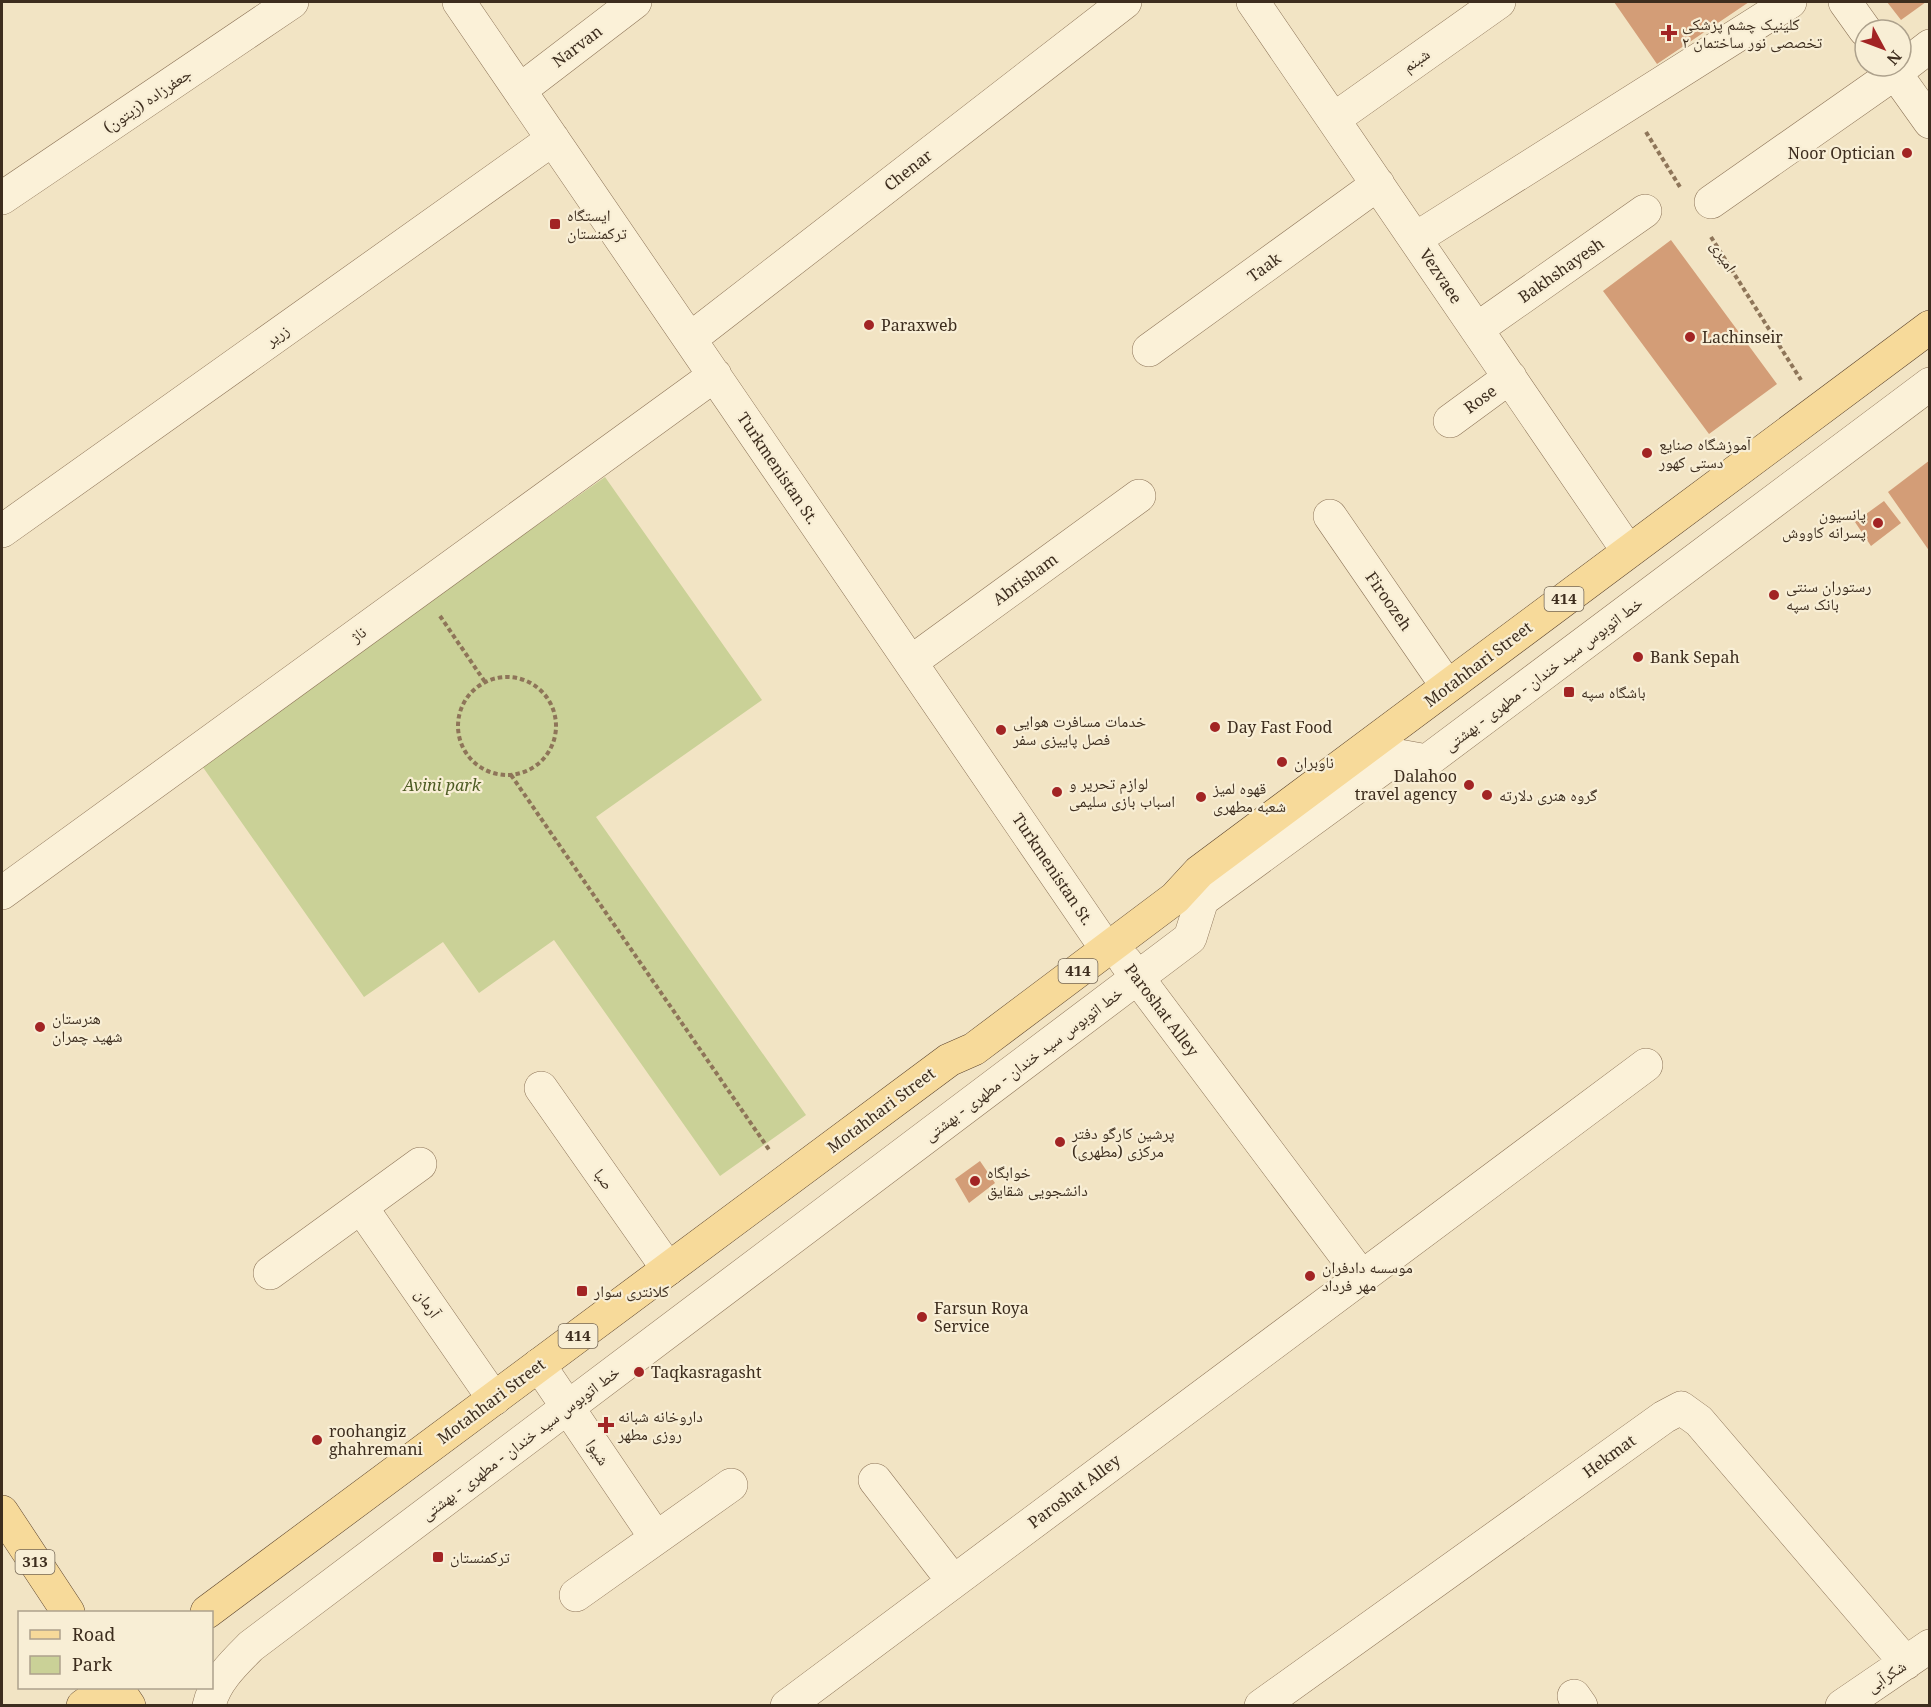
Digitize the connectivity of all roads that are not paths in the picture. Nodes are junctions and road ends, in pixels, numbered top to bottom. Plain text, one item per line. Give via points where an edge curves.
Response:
1 (292, 2) edge
2 (459, 2) edge
3 (635, 2) edge
4 (1125, 2) edge
5 (1253, 2) edge
6 (1499, 2) edge
7 (1790, 2) edge
8 (1845, 2) edge
9 (1856, 18) edge
10 (1929, 46) edge
11 (1913, 57) edge
12 (1881, 78) edge
13 (1899, 78) edge
14 (519, 90) junction
15 (1334, 119) junction
16 (1929, 122) edge
17 (553, 139) junction
18 (1378, 184) junction
19 (2, 198) edge
20 (1698, 199) road end
21 (1645, 211) dead end
22 (1415, 239) junction
23 (1929, 327) edge
24 (1477, 329) junction
25 (690, 339) junction
26 (1149, 350) dead end
27 (715, 375) junction
28 (1510, 377) junction
29 (1929, 384) edge
30 (1450, 421) dead end
31 (1139, 496) dead end
32 (1330, 516) dead end
33 (2, 531) edge
34 (1628, 551) junction
35 (911, 662) junction
36 (1448, 686) junction
37 (2, 893) edge
38 (1105, 940) junction
39 (1137, 977) junction
40 (1646, 1065) dead end
41 (541, 1088) dead end
42 (420, 1164) dead end
43 (361, 1207) junction
44 (668, 1269) junction
45 (270, 1273) dead end
46 (1361, 1276) junction
47 (539, 1365) junction
48 (494, 1399) junction
49 (568, 1407) junction
50 (875, 1480) dead end
51 (731, 1485) dead end
52 (2, 1512) edge
53 (656, 1538) junction
54 (953, 1581) junction
55 (576, 1595) dead end
56 (67, 1611) edge
57 (208, 1611) edge
58 (1918, 1654) edge
59 (107, 1689) edge
60 (118, 1689) edge
61 (83, 1706) edge
62 (129, 1706) edge
63 (209, 1706) edge
64 (786, 1706) edge
65 (1261, 1706) edge
66 (1842, 1706) edge

1 - 19 street, جعفرزاده (زیتون)
2 - 14 street, Turkmenistan St.
3 - 14 street, Narvan
4 - 25 street, Chenar
5 - 15 street, Vezvaee
6 - 15 street, شبنم
7 - 22 street
8 - 9 street
10 - 11 street
12 - 20 street
13 - 16 street
14 - 17 street, Turkmenistan St.
15 - 18 street, Vezvaee
17 - 25 street, Turkmenistan St.
17 - 33 street, زریر
18 - 22 street, Vezvaee
18 - 26 street, Taak
21 - 24 street, Bakhshayesh
22 - 24 street, Vezvaee
23 - 34 main road, Motahhari Street / 414
24 - 28 street, Vezvaee
25 - 27 street, Turkmenistan St.
27 - 35 street, Turkmenistan St.
27 - 37 street, ناژ
28 - 30 street, Rose
28 - 34 street, Vezvaee
29 - 39 street, خط اتوبوس سید خندان - مطهری - بهشتی via 1427,761 1400,756 1202,900 1190,938
31 - 35 street, Abrisham
32 - 36 street, Firoozeh
34 - 36 main road, Motahhari Street / 414
35 - 38 street, Turkmenistan St.
36 - 38 main road, Motahhari Street / 414 via 1199,872 1166,884
38 - 39 street, Paroshat Alley
38 - 44 main road, Motahhari Street / 414 via 964,1035 949,1060
39 - 46 street, Paroshat Alley
39 - 49 street, خط اتوبوس سید خندان - مطهری - بهشتی
40 - 46 street, Paroshat Alley
41 - 44 street, صبا
42 - 43 street
43 - 45 street
43 - 48 street, آرمان
44 - 47 main road, Motahhari Street / 414
46 - 54 street, Paroshat Alley
47 - 48 main road, Motahhari Street / 414
47 - 49 street, شیوا
48 - 57 main road, Motahhari Street / 414
49 - 53 street, شیوا
49 - 63 street, خط اتوبوس سید خندان - مطهری - بهشتی via 251,1646 220,1681
50 - 54 street
51 - 53 street
52 - 56 main road, 313
53 - 55 street
54 - 64 street, Paroshat Alley
58 - 65 street, Hekmat via 1699,1421 1681,1408
58 - 66 street, شکرآبی
59 - 61 main road
60 - 62 main road

